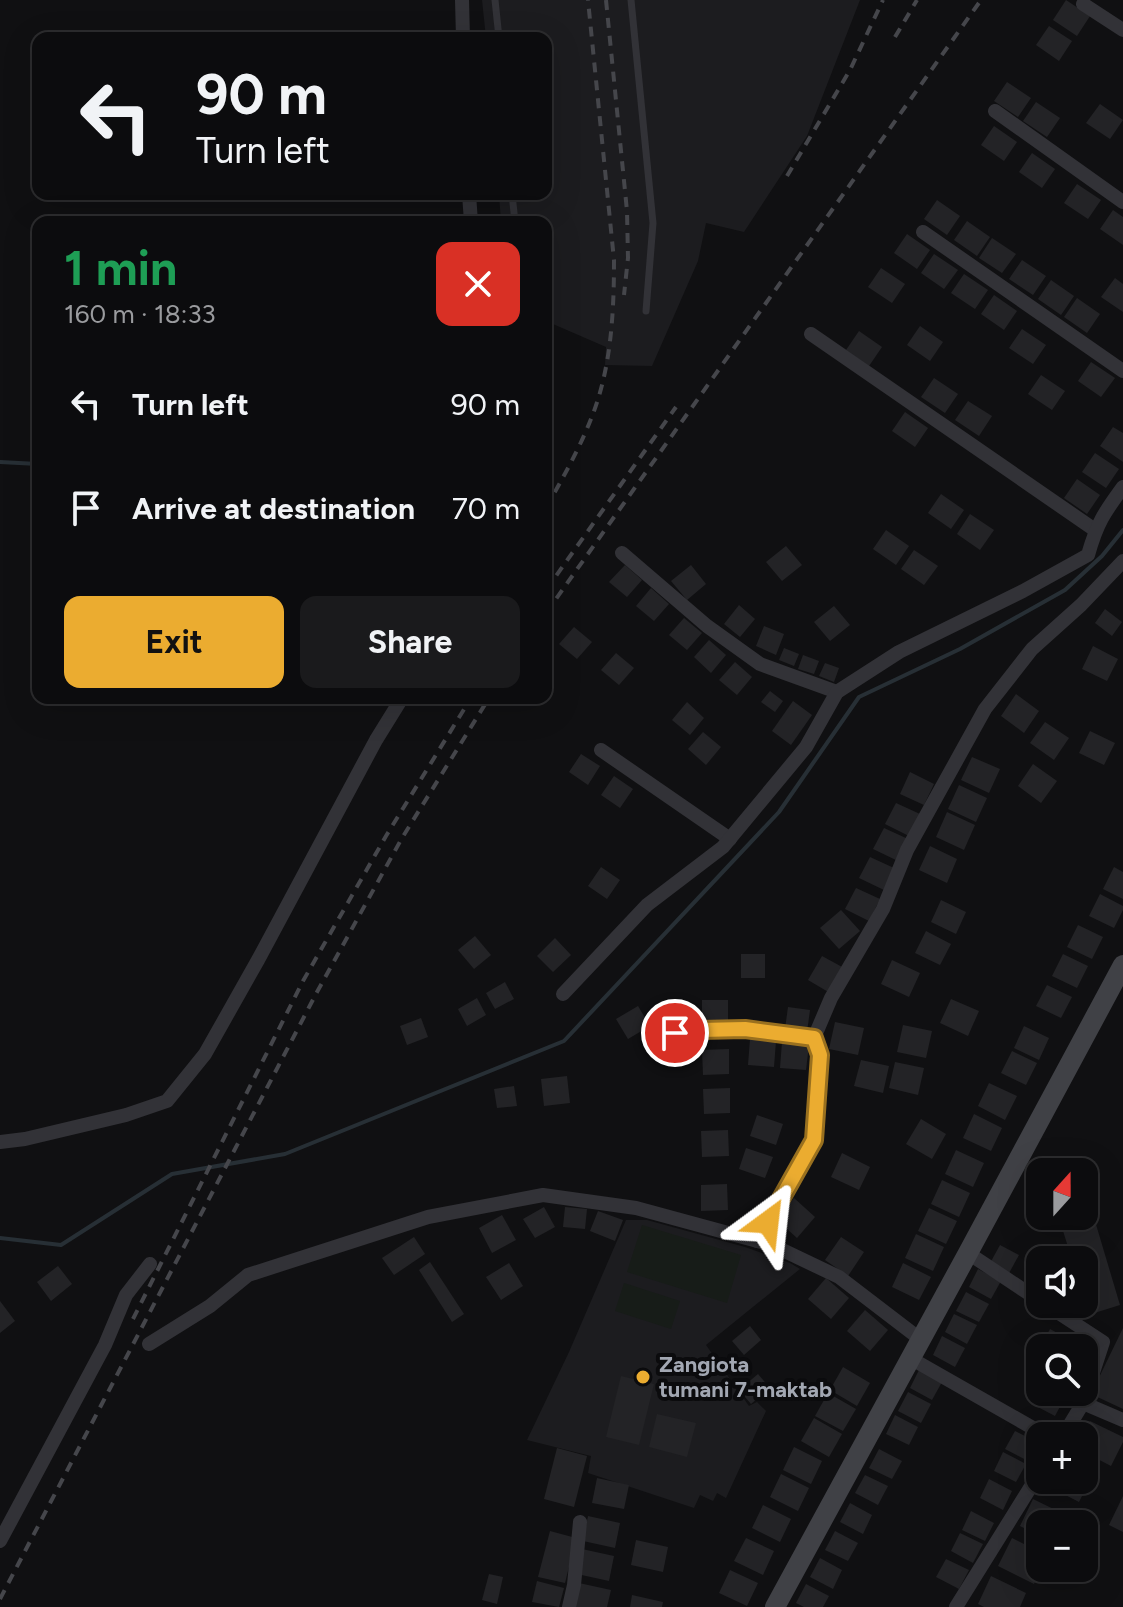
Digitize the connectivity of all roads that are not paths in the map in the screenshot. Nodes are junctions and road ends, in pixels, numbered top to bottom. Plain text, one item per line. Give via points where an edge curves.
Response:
1 (462, 0) edge
2 (495, 0) edge
3 (631, 0) edge
4 (1083, 4) dead end
5 (1123, 30) edge
6 (463, 32) edge
7 (498, 32) edge
8 (995, 111) dead end
9 (1123, 202) edge
10 (923, 232) dead end
11 (646, 311) dead end
12 (811, 334) dead end
13 (1123, 371) edge
14 (1123, 487) edge
15 (1095, 530) junction
16 (622, 553) dead end
17 (1123, 561) edge
18 (837, 692) junction
19 (398, 704) edge
20 (601, 750) dead end
21 (730, 839) junction
22 (1123, 965) edge
23 (563, 994) dead end
24 (675, 1033) dead end
25 (814, 1038) junction
26 (0, 1142) edge
27 (757, 1241) junction
28 (968, 1253) junction
29 (150, 1264) dead end
30 (1026, 1291) edge
31 (1066, 1318) edge
32 (1091, 1334) edge
33 (1098, 1339) edge
34 (149, 1344) dead end
35 (915, 1348) junction
36 (1098, 1357) edge
37 (1090, 1406) edge
38 (1123, 1420) edge
39 (1026, 1422) edge
40 (1026, 1494) edge
41 (580, 1522) dead end
42 (0, 1541) edge
43 (569, 1607) edge
44 (775, 1607) edge
45 (956, 1607) edge

1 - 6 street
2 - 7 lane
3 - 11 lane via 653,223
4 - 5 street
8 - 9 street
10 - 13 street
12 - 15 street
14 - 15 street
15 - 18 street via 1088,555 899,652
16 - 18 street via 760,664
17 - 25 street via 1032,649 985,709 907,850 883,909
18 - 21 street via 806,747
19 - 26 street via 212,1042 167,1101
20 - 21 street
21 - 23 street via 647,905
22 - 28 main road
24 - 25 street via 745,1029
25 - 27 street via 820,1055 814,1140
27 - 34 street via 636,1208 543,1195 428,1217 248,1275
27 - 35 street via 839,1277
28 - 30 street
28 - 35 main road
29 - 42 street via 126,1295 105,1345
31 - 32 street
33 - 36 street via 1103,1342
35 - 39 street
35 - 44 main road
37 - 38 street
40 - 45 street
41 - 43 street

